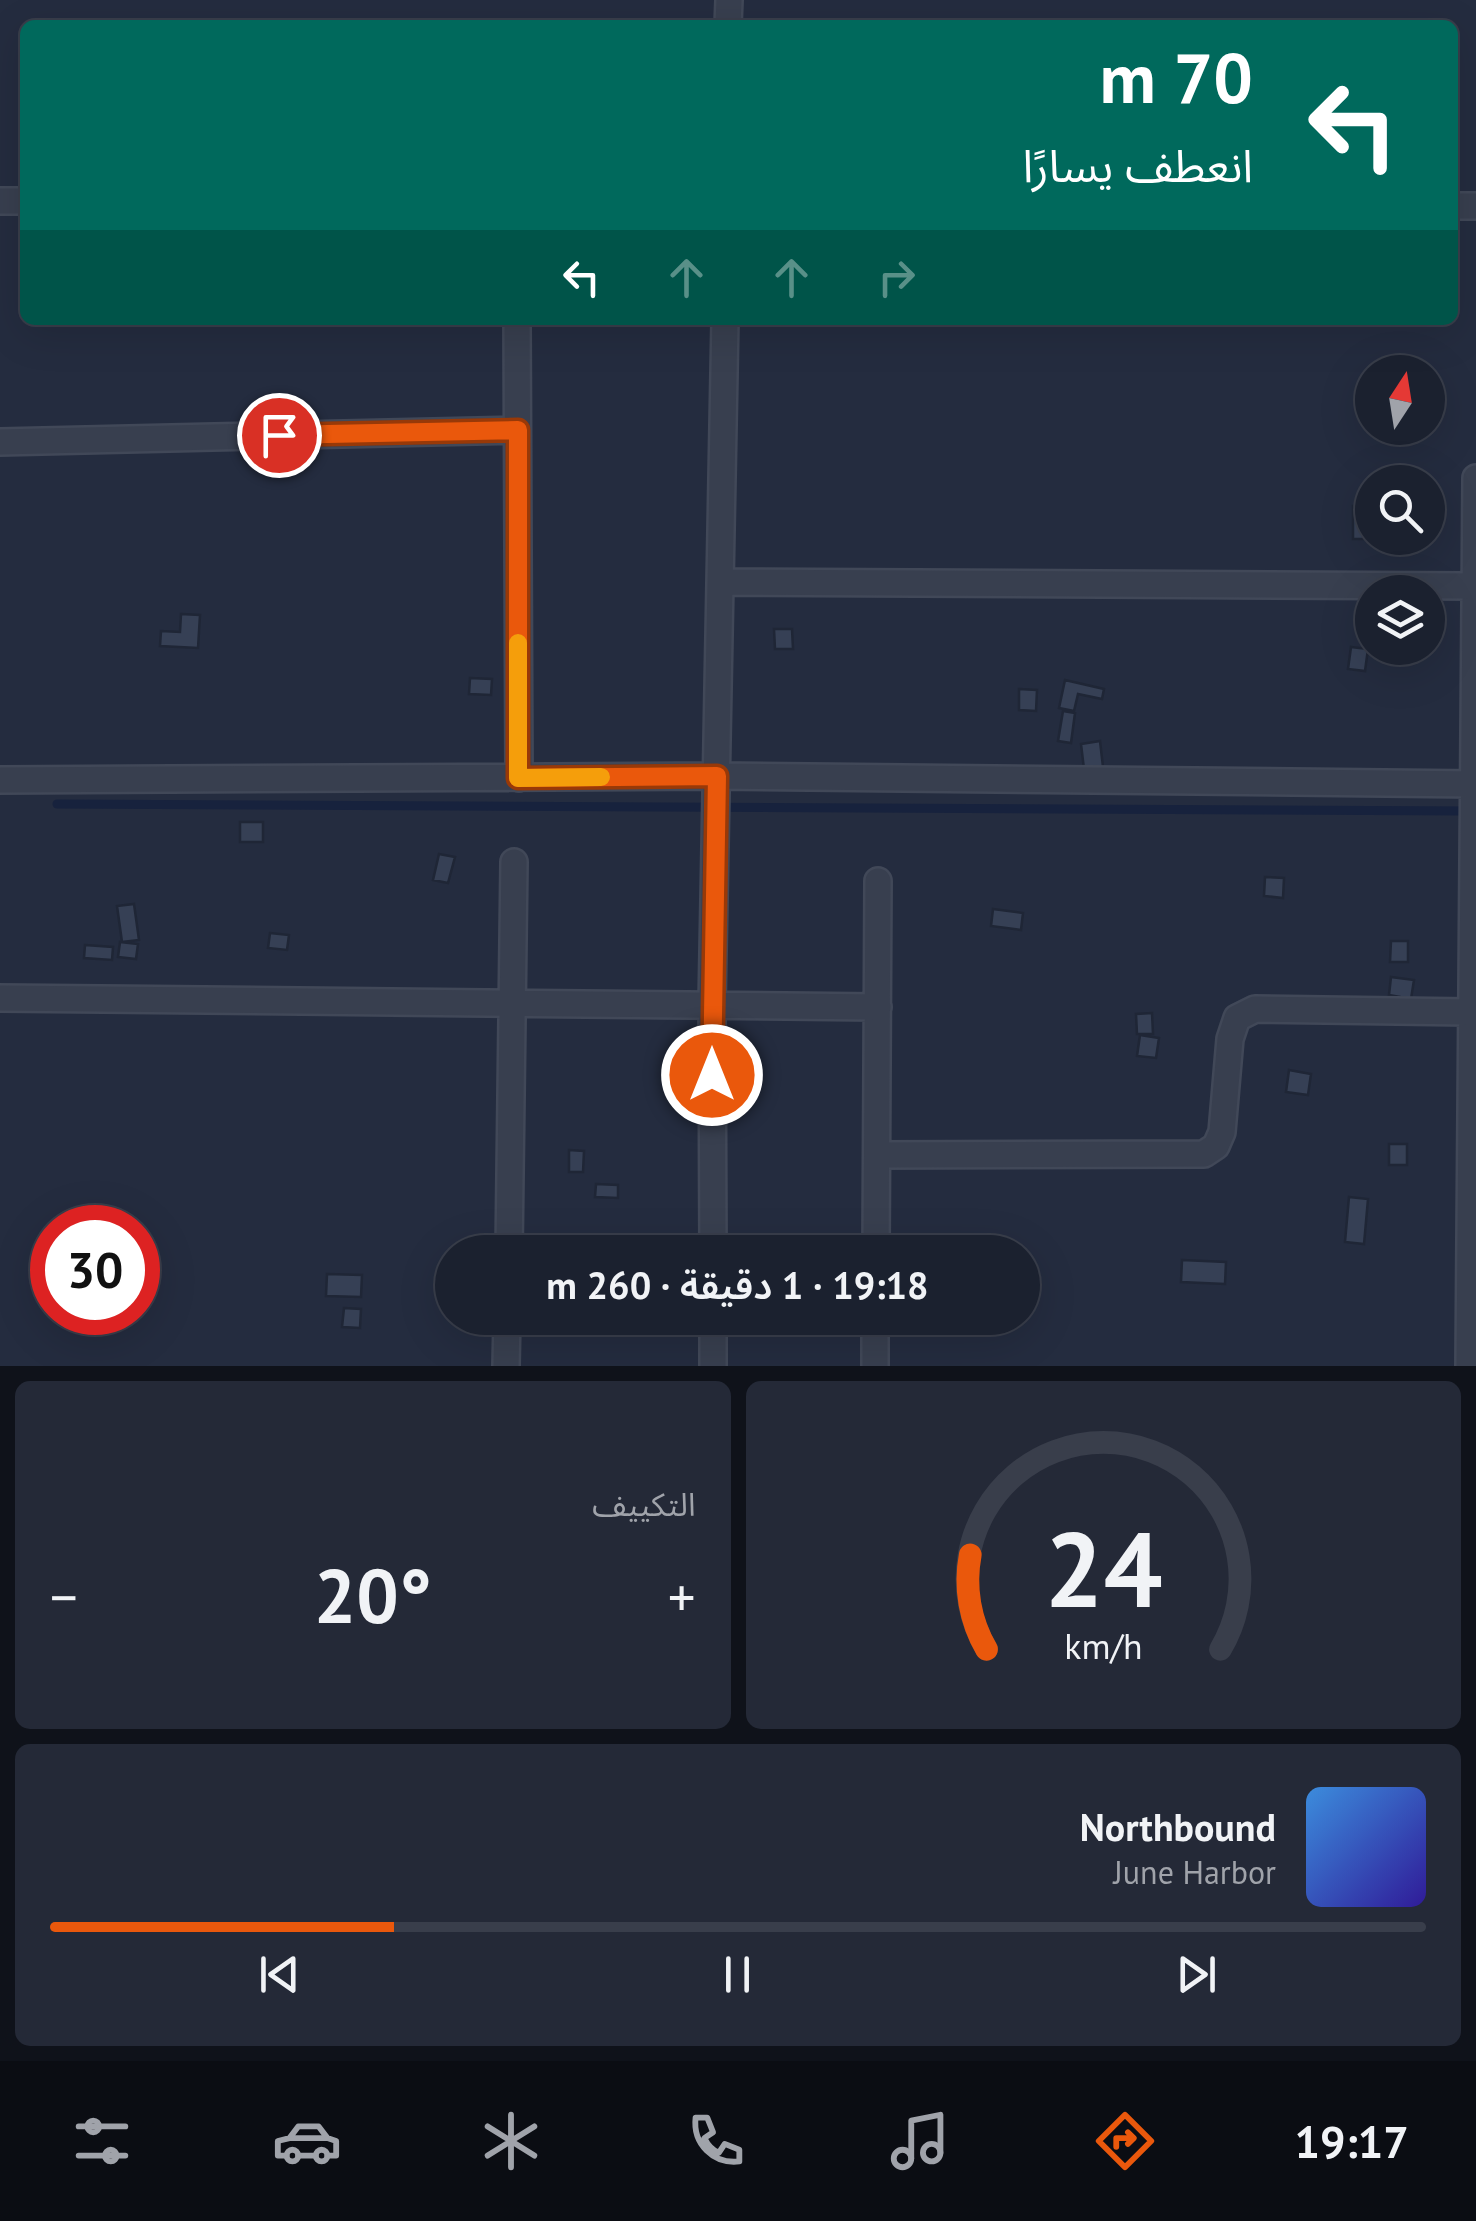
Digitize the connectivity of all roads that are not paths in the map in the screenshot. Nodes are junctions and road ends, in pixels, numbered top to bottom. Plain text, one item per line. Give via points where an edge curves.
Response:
1 (517, 325) edge
2 (724, 325) edge
3 (518, 430) junction
4 (0, 442) edge
5 (1476, 478) edge
6 (721, 582) junction
7 (1475, 586) edge
8 (717, 776) junction
9 (518, 778) junction
10 (0, 780) edge
11 (1473, 784) edge
12 (514, 862) dead end
13 (878, 881) dead end
14 (0, 998) edge
15 (515, 1001) junction
16 (712, 1004) junction
17 (878, 1007) junction
18 (1469, 1012) junction
19 (877, 1154) junction
20 (509, 1235) edge
21 (713, 1235) edge
22 (876, 1235) edge
23 (507, 1335) edge
24 (713, 1335) edge
25 (875, 1335) edge
26 (506, 1366) edge
27 (713, 1366) edge
28 (874, 1366) edge
29 (1469, 1366) edge

1 - 3 street
2 - 6 street
3 - 4 street
3 - 9 street
5 - 7 street
6 - 7 street
6 - 8 street
7 - 11 street
8 - 9 street
8 - 11 street
8 - 16 street
9 - 10 street
11 - 18 street
12 - 15 street
13 - 17 street
14 - 15 street
15 - 16 street
15 - 20 street
16 - 17 street
16 - 21 street
17 - 19 street
18 - 19 street via 1255,1009 1237,1018 1222,1132 1204,1154
18 - 29 street
19 - 22 street
23 - 26 street
24 - 27 street
25 - 28 street

